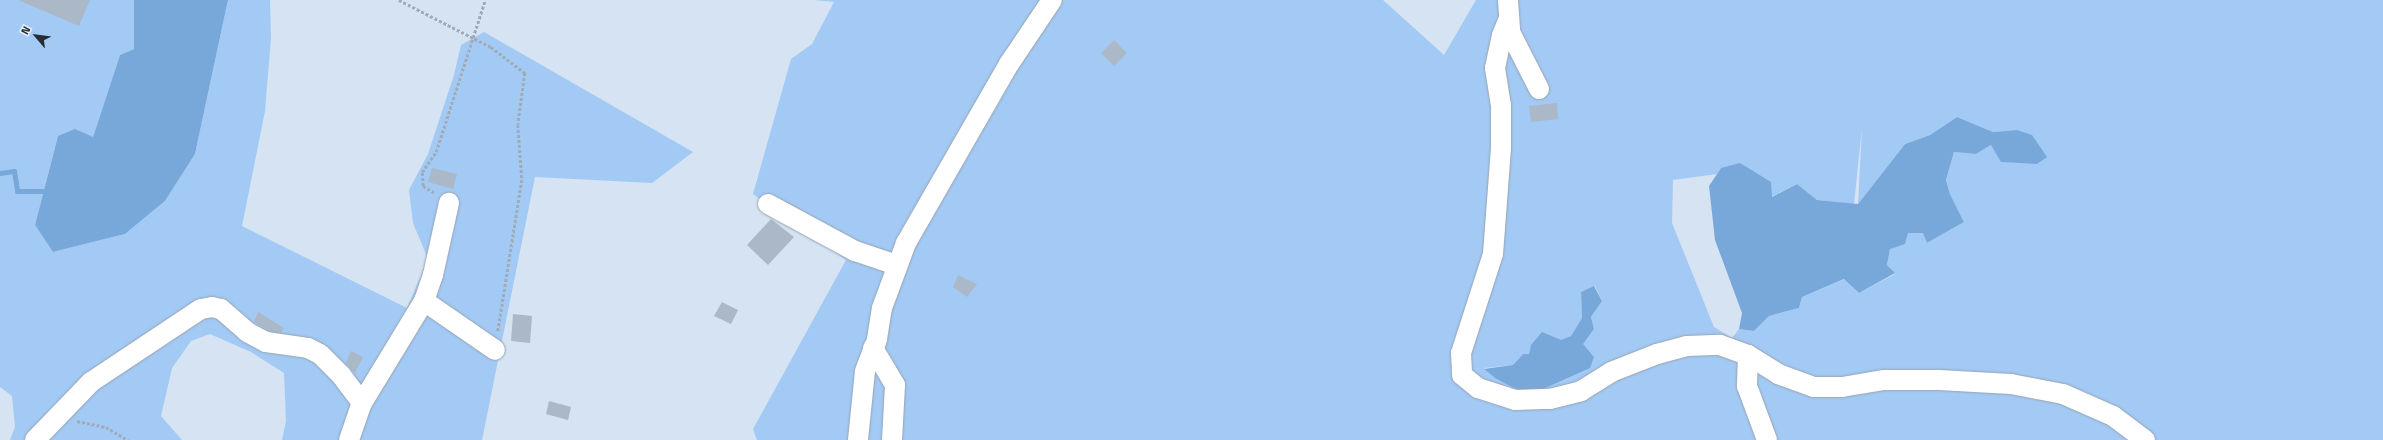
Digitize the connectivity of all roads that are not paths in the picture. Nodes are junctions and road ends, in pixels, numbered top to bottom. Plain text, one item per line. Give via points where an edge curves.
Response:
1 (1052, 0) edge
2 (1508, 9) edge
3 (1539, 89) dead end
4 (449, 203) road end
5 (768, 204) dead end
6 (897, 265) junction
7 (424, 301) junction
8 (874, 348) junction
9 (495, 350) road end
10 (1748, 355) junction
11 (362, 403) junction
12 (2126, 434) edge
13 (35, 440) edge
14 (349, 440) edge
15 (858, 440) edge
16 (892, 440) edge
17 (1767, 440) edge
18 (2145, 440) edge

1 - 6 street via 1009,64 920,216
2 - 3 street via 1513,40 1523,54
2 - 10 street via 1495,68 1501,104 1501,148 1493,254 1462,353 1462,375 1478,388 1515,400 1550,399 1582,391 1630,364 1687,346 1720,345
4 - 7 street via 433,275
5 - 6 street via 855,251
6 - 8 street via 882,308
7 - 9 street
7 - 11 street
8 - 15 street via 865,371
8 - 16 street via 895,385
10 - 12 street via 1778,374 1813,387 1842,387 1884,380 1939,380 2011,384 2063,394 2114,416
10 - 17 street via 1747,386
11 - 13 street via 341,375 320,354 308,348 266,342 247,332 222,310 212,306 201,309 91,382
11 - 14 street
12 - 18 street

